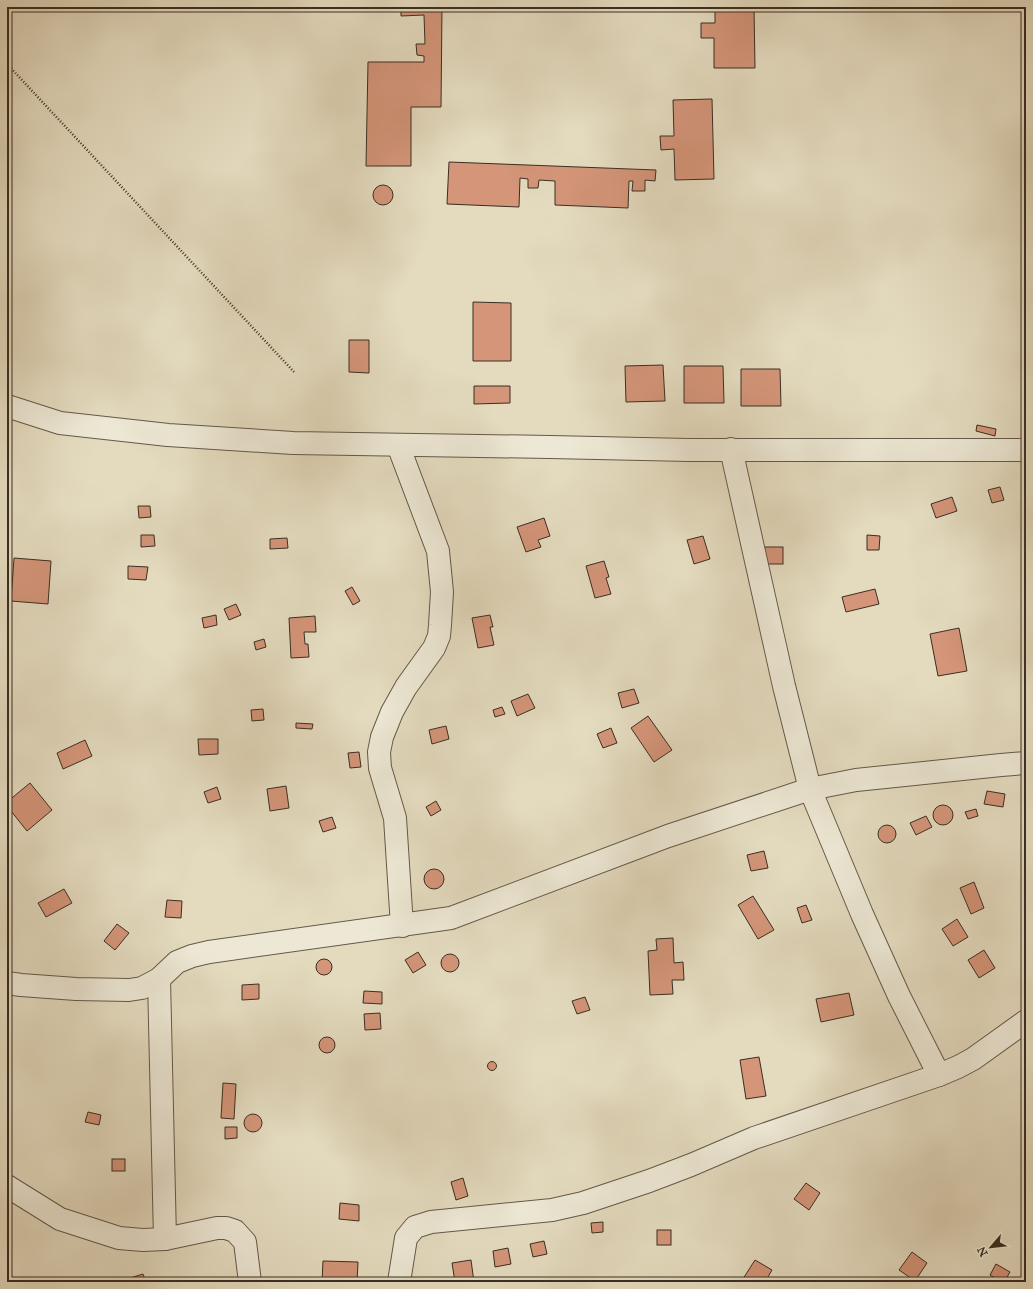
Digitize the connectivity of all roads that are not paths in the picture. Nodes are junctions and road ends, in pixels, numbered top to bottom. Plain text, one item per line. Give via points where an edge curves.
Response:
1 (7, 406) edge
2 (7, 416) edge
3 (60, 423) junction
4 (398, 445) junction
5 (731, 449) junction
6 (1026, 450) edge
7 (1026, 763) edge
8 (810, 789) junction
9 (402, 926) junction
10 (159, 979) junction
11 (7, 982) edge
12 (1026, 1021) edge
13 (939, 1075) junction
14 (7, 1186) edge
15 (165, 1239) junction
16 (250, 1282) edge
17 (399, 1282) edge

1 - 3 street
2 - 3 street
3 - 4 street via 168,435 293,443
4 - 5 street
4 - 9 street via 438,551 442,592 439,636 434,648 406,687 392,712 379,752 380,768 395,818
5 - 6 street
5 - 8 street via 784,686
7 - 8 street via 856,780
8 - 9 street via 668,836 451,918
8 - 13 street via 862,914 899,996
9 - 10 street via 209,952 177,962
10 - 11 street via 142,988 129,990 55,988
10 - 15 street
12 - 13 street via 973,1059
13 - 17 street via 754,1138 691,1165 584,1203 552,1210 431,1222 415,1227 406,1238
14 - 15 street via 60,1219 94,1231 119,1238
15 - 16 street via 217,1228 235,1231 245,1242

